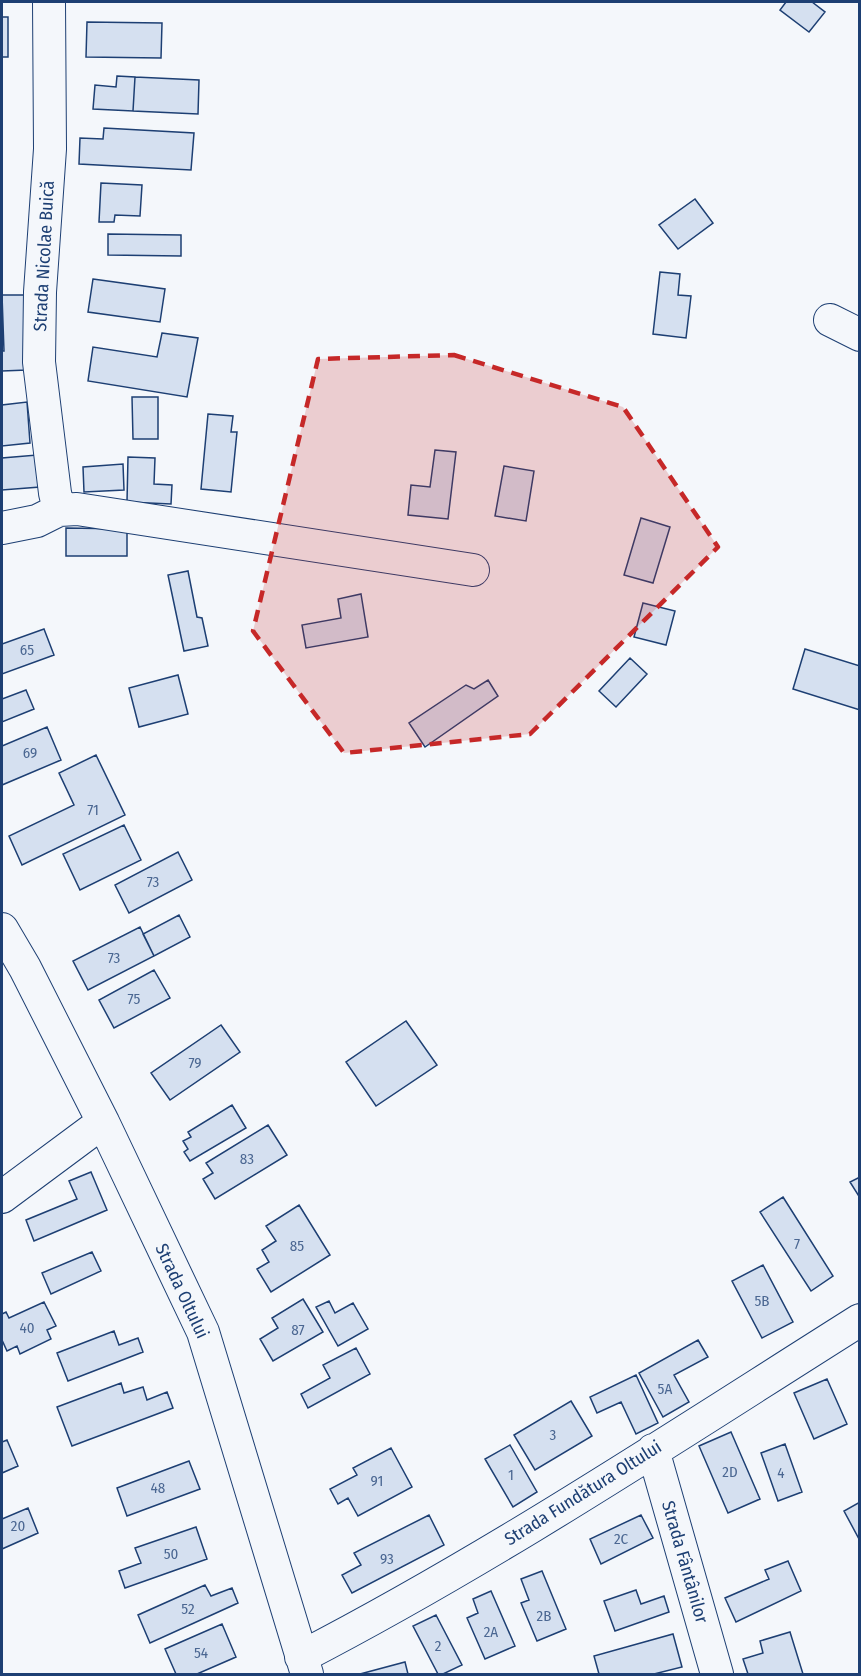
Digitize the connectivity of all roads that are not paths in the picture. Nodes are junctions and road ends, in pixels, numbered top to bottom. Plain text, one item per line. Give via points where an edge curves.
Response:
1 (50, 2) edge
2 (830, 320) dead end
3 (860, 335) edge
4 (59, 510) junction
5 (2, 528) edge
6 (473, 570) dead end
7 (2, 929) edge
8 (103, 1122) junction
9 (2, 1197) edge
10 (860, 1320) edge
11 (652, 1450) junction
12 (304, 1666) edge
13 (717, 1674) edge

1 - 4 street, Strada Nicolae Buică via 50,149 39,362
2 - 3 street
4 - 5 street via 37,521
4 - 6 street via 77,509
7 - 8 street, Strada Oltului
8 - 9 street
8 - 12 street, Strada Oltului via 203,1332
10 - 11 street, Strada Fundătura Oltului
11 - 12 street, Strada Fundătura Oltului via 514,1537 344,1635
11 - 13 street, Strada Fântânilor

